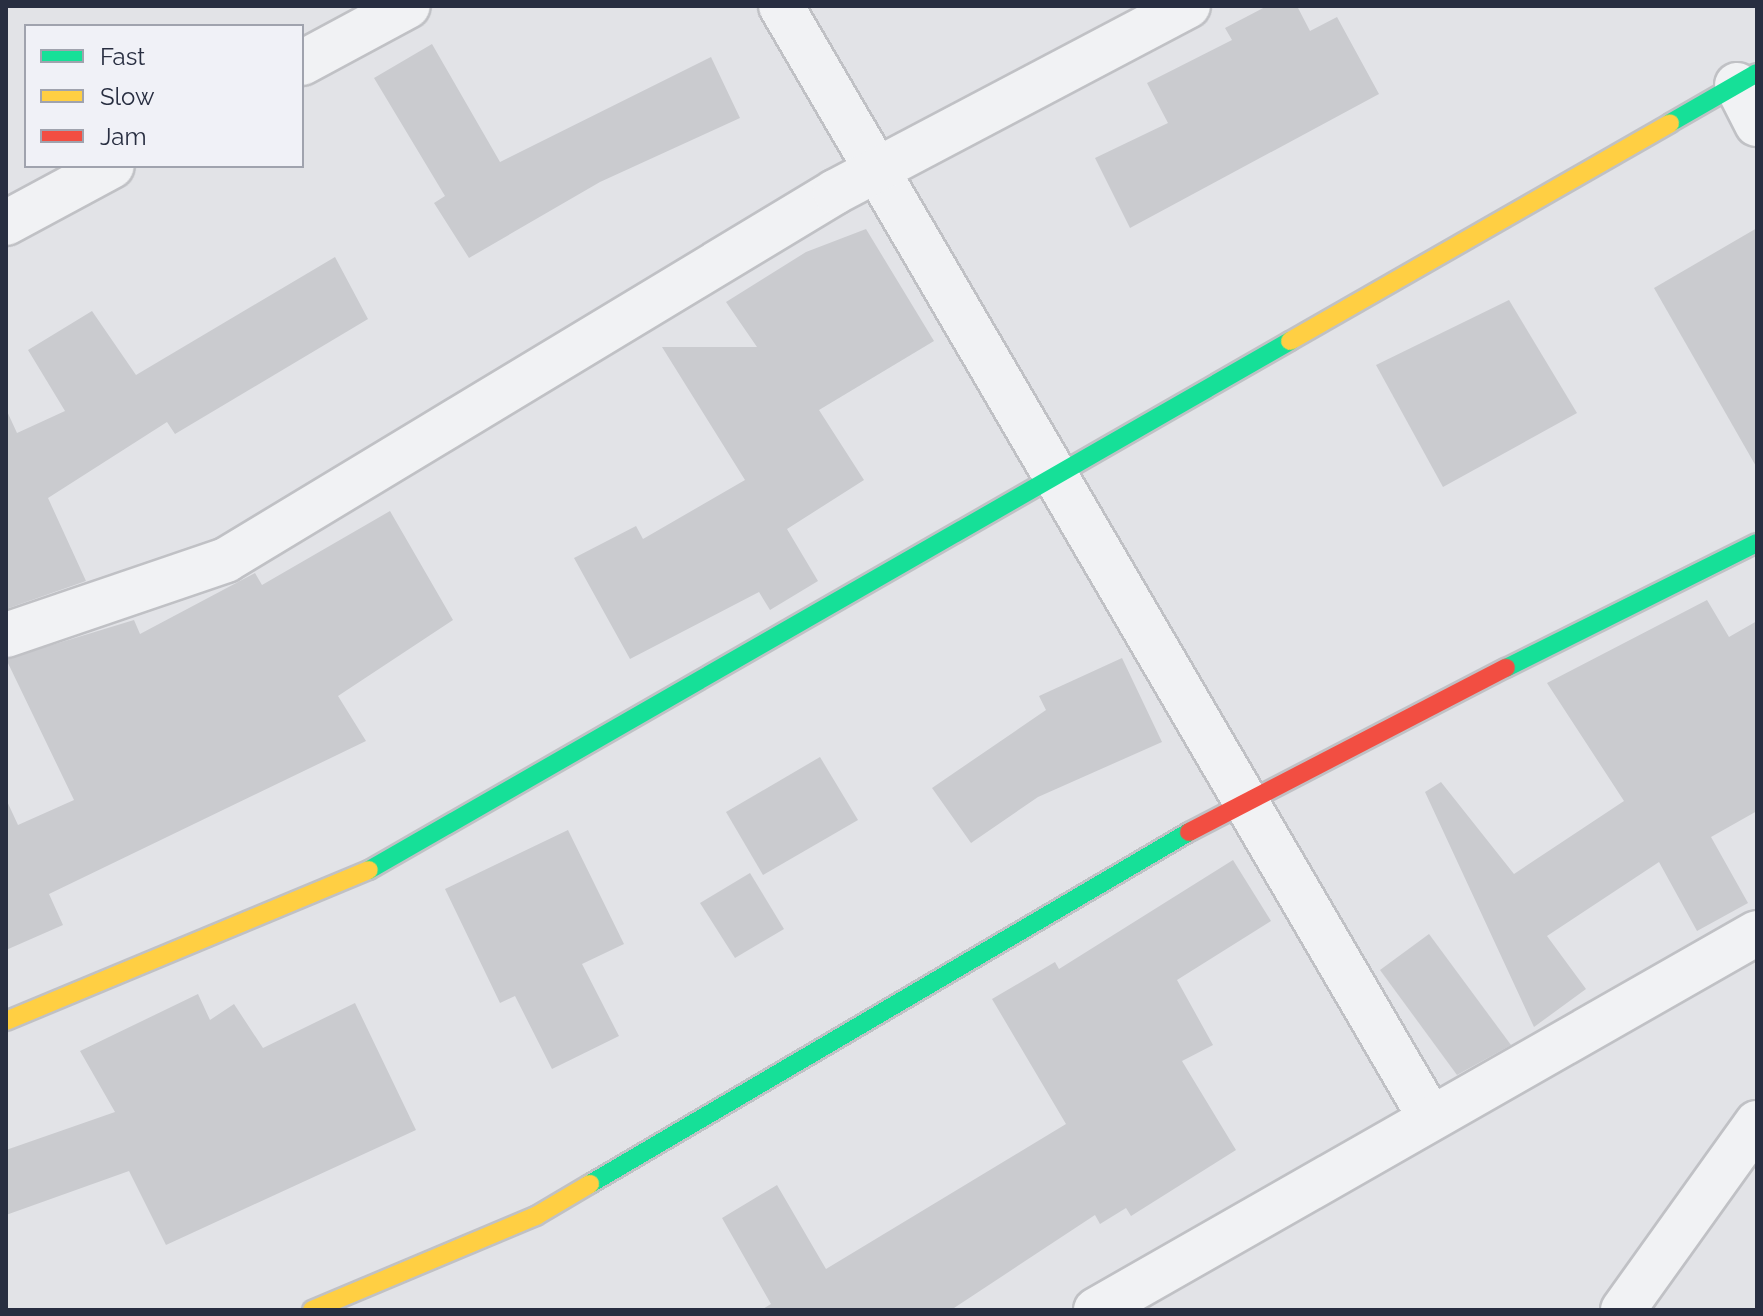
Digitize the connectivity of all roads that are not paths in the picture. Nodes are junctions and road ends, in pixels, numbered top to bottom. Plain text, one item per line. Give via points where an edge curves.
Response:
1 (408, 6) edge
2 (781, 6) edge
3 (1188, 6) edge
4 (304, 62) edge
5 (1747, 79) edge
6 (1757, 124) edge
7 (108, 168) edge
8 (877, 170) junction
9 (6, 223) edge
10 (1056, 477) junction
11 (1757, 543) edge
12 (6, 635) edge
13 (1244, 799) junction
14 (1757, 933) edge
15 (6, 1021) edge
16 (1430, 1117) junction
17 (1757, 1123) edge
18 (312, 1310) edge
19 (1096, 1310) edge
20 (1623, 1310) edge

1 - 4 street
2 - 8 street
3 - 8 street
5 - 6 street
5 - 10 street
7 - 9 street
8 - 10 street
8 - 12 street via 226,560
10 - 13 street
10 - 15 street via 331,892
11 - 13 street
13 - 16 street
13 - 18 street via 536,1216
14 - 16 street
16 - 19 street
17 - 20 street

